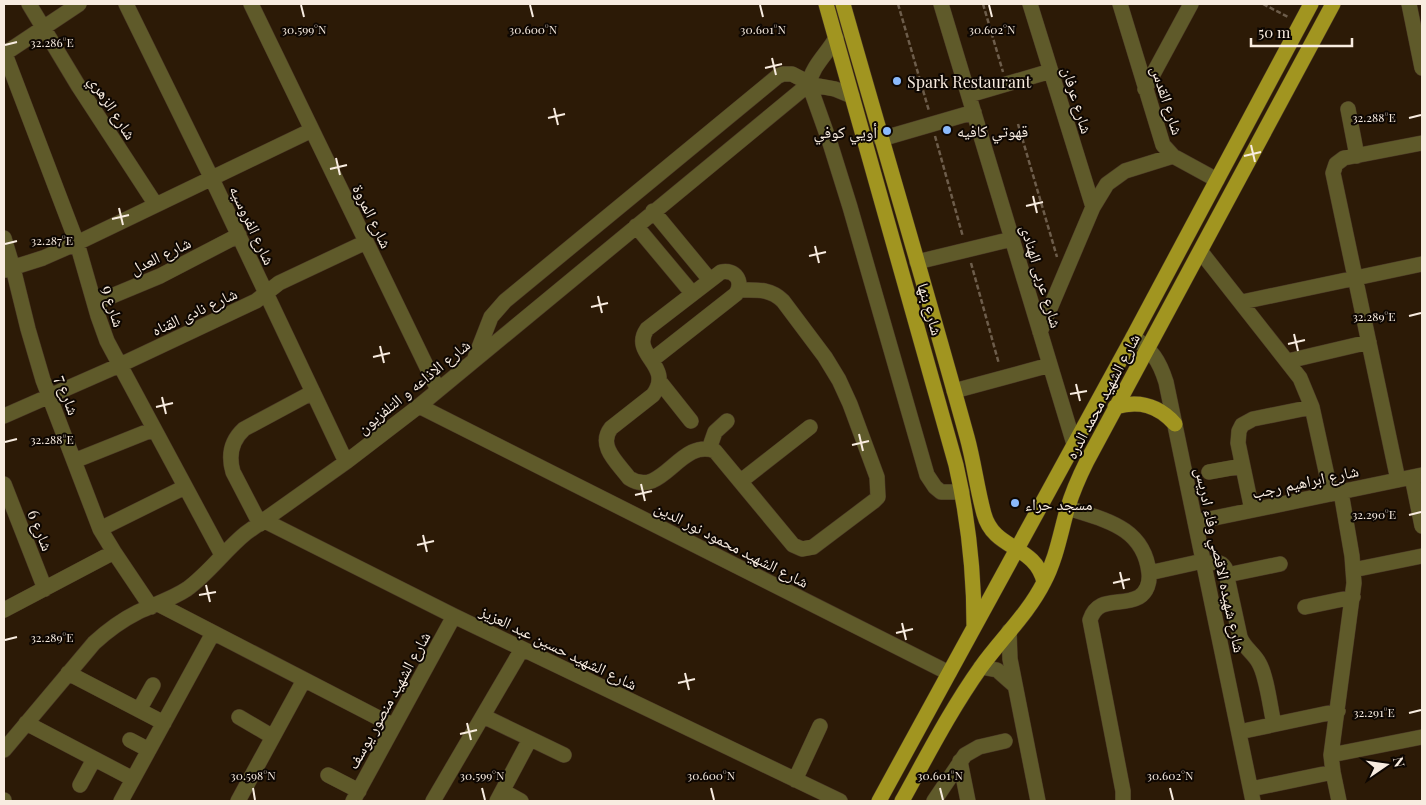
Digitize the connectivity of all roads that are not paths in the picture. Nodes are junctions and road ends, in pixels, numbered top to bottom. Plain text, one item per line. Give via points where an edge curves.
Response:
1 (30, 4) edge
2 (79, 4) edge
3 (126, 4) edge
4 (251, 4) edge
5 (826, 4) edge
6 (844, 4) edge
7 (942, 4) edge
8 (1030, 4) edge
9 (1120, 4) edge
10 (1191, 4) edge
11 (1311, 4) edge
12 (1333, 4) edge
13 (1409, 4) edge
14 (42, 27) junction
15 (836, 38) junction
16 (4, 54) edge
17 (1421, 59) edge
18 (1051, 71) junction
19 (809, 84) junction
20 (1145, 89) junction
21 (969, 95) junction
22 (852, 96) junction
23 (1348, 109) dead end
24 (974, 112) junction
25 (312, 130) junction
26 (881, 139) junction
27 (1422, 143) edge
28 (1173, 156) junction
29 (1357, 156) junction
30 (212, 179) junction
31 (1217, 180) junction
32 (156, 205) junction
33 (1092, 207) junction
34 (653, 211) junction
35 (636, 226) junction
36 (239, 235) junction
37 (4, 238) edge
38 (1012, 239) junction
39 (366, 242) junction
40 (77, 243) junction
41 (1201, 252) junction
42 (917, 262) junction
43 (1422, 264) edge
44 (9, 269) edge
45 (1355, 278) junction
46 (710, 280) junction
47 (739, 290) junction
48 (266, 292) junction
49 (692, 293) junction
50 (1242, 302) junction
51 (95, 303) junction
52 (1040, 332) junction
53 (1133, 337) junction
54 (1369, 342) junction
55 (1148, 347) junction
56 (475, 359) junction
57 (652, 360) junction
58 (1288, 361) junction
59 (120, 365) junction
60 (1050, 365) junction
61 (660, 382) junction
62 (438, 390) junction
63 (954, 391) junction
64 (313, 392) junction
65 (49, 397) junction
66 (419, 406) junction
67 (1115, 407) junction
68 (1312, 407) junction
69 (4, 416) edge
70 (691, 421) dead end
71 (727, 421) dead end
72 (1175, 424) junction
73 (810, 427) dead end
74 (154, 429) junction
75 (1074, 444) junction
76 (709, 449) junction
77 (74, 461) junction
78 (346, 462) junction
79 (1242, 466) junction
80 (1209, 472) dead end
81 (1411, 477) edge
82 (742, 481) junction
83 (4, 484) edge
84 (184, 487) junction
85 (962, 492) junction
86 (1336, 493) junction
87 (1068, 508) junction
88 (1252, 510) junction
89 (263, 522) junction
90 (1195, 522) junction
91 (1422, 526) edge
92 (100, 529) junction
93 (1017, 549) junction
94 (114, 552) junction
95 (222, 555) junction
96 (1422, 556) edge
97 (1204, 563) junction
98 (1280, 564) dead end
99 (1353, 570) junction
100 (1149, 574) junction
101 (1227, 575) junction
102 (1044, 582) junction
103 (45, 589) junction
104 (1353, 597) junction
105 (155, 606) junction
106 (1305, 607) dead end
107 (4, 610) edge
108 (454, 616) junction
109 (974, 628) junction
110 (1009, 630) junction
111 (213, 633) junction
112 (522, 649) junction
113 (981, 667) junction
114 (68, 673) junction
115 (949, 673) junction
116 (304, 680) junction
117 (153, 685) dead end
118 (1014, 685) junction
119 (139, 710) junction
120 (929, 710) junction
121 (1338, 711) junction
122 (483, 716) junction
123 (239, 717) dead end
124 (947, 720) junction
125 (26, 723) junction
126 (164, 723) junction
127 (1274, 724) junction
128 (394, 726) junction
129 (820, 726) dead end
130 (1239, 732) junction
131 (273, 737) junction
132 (1422, 737) edge
133 (530, 739) junction
134 (130, 740) dead end
135 (1004, 741) dead end
136 (4, 750) edge
137 (149, 750) junction
138 (564, 755) dead end
139 (1331, 755) junction
140 (94, 759) junction
141 (960, 761) junction
142 (1333, 772) junction
143 (328, 775) dead end
144 (133, 779) junction
145 (794, 780) junction
146 (80, 785) dead end
147 (1252, 795) edge
148 (356, 796) edge
149 (500, 796) edge
150 (121, 801) edge
151 (238, 801) edge
152 (435, 801) edge
153 (522, 801) edge
154 (840, 801) edge
155 (879, 801) edge
156 (902, 801) edge
157 (934, 801) edge
158 (968, 801) edge
159 (1038, 801) edge
160 (1123, 801) edge
161 (1339, 801) edge

1 - 14 street, شارع الزهري
2 - 14 street
3 - 30 street, شارع الفروسيه
4 - 25 street, شارع المروة
5 - 15 main road, شارع بنها
6 - 26 main road, شارع بنها
7 - 21 street, شارع عربى الهنادى
8 - 18 street, شارع عرفان
9 - 20 street, شارع القدس
10 - 20 street
11 - 31 main road, شارع الشهيد محمد الدره
12 - 41 main road, شارع الشهيد محمد الدره
13 - 17 street
14 - 16 street
14 - 32 street, شارع الزهري
15 - 19 street, شارع الاذاعه و التلفزيون via 812,72
15 - 22 main road, شارع بنها
16 - 40 street, شارع 9
18 - 21 street
18 - 33 street, شارع عرفان
19 - 22 street
19 - 34 street, شارع الاذاعه و التلفزيون
19 - 56 street via 792,74 778,76 505,300 492,317
19 - 85 street via 850,208 928,474 941,492
20 - 28 street, شارع القدس via 1161,141
21 - 24 street, شارع عربى الهنادى
22 - 85 main road, شارع بنها
23 - 29 street
24 - 26 street
24 - 38 street, شارع عربى الهنادى
25 - 30 street
25 - 39 street, شارع المروة
26 - 42 main road, شارع بنها
27 - 29 street
28 - 31 street, شارع القدس
28 - 33 street via 1120,174 1107,184
29 - 45 street via 1340,160 1333,173
30 - 32 street
30 - 36 street, شارع الفروسيه
31 - 53 main road, شارع الشهيد محمد الدره
32 - 40 street
33 - 52 street
34 - 35 street, شارع الاذاعه و التلفزيون
34 - 46 street
35 - 49 street
35 - 56 street, شارع الاذاعه و التلفزيون
36 - 48 street, شارع الفروسيه
36 - 51 street, شارع العدل via 160,276
37 - 44 street, شارع 7
38 - 42 street
38 - 52 street, شارع عربى الهنادى
39 - 48 street, شارع نادى القناه via 278,283
39 - 62 street, شارع المروة
40 - 44 street
40 - 51 street, شارع 9
41 - 50 street
41 - 55 main road, شارع الشهيد محمد الدره
42 - 63 main road, شارع بنها
43 - 45 street
44 - 65 street, شارع 7
45 - 50 street
45 - 54 street
46 - 47 street via 721,272 730,272 737,277
46 - 49 street
47 - 57 street
47 - 82 street via 766,290 776,294 826,357 850,404 877,477 878,497 813,547 802,549 792,544
48 - 59 street, شارع نادى القناه via 256,302
48 - 64 street, شارع الفروسيه
49 - 57 street via 644,334 642,344
50 - 58 street
51 - 59 street, شارع 9 via 107,341
52 - 60 street, شارع عربى الهنادى
53 - 55 street, شارع شهيده الاقصي وفاء ادريس
53 - 75 main road, شارع الشهيد محمد الدره
54 - 58 street
54 - 81 street
55 - 67 main road, شارع الشهيد محمد الدره
55 - 72 street, شارع شهيده الاقصي وفاء ادريس via 1163,372
56 - 62 street, شارع الاذاعه و التلفزيون
57 - 61 street via 660,374
58 - 68 street via 1305,387
59 - 65 street, شارع نادى القناه
59 - 74 street, شارع 9
60 - 63 street
60 - 75 street, شارع عربى الهنادى
61 - 70 street
61 - 76 street via 654,395 607,433 609,451 629,478 644,483 654,480 697,449
62 - 66 street, شارع الاذاعه و التلفزيون
63 - 93 main road, شارع بنها via 984,516 997,536
64 - 78 street, شارع الفروسيه
64 - 89 street via 244,429 232,444 230,463 233,472
65 - 69 street, شارع نادى القناه
65 - 77 street, شارع 7
66 - 78 street, شارع الاذاعه و التلفزيون
66 - 115 street, شارع الشهيد محمود نور الدين
67 - 72 main road via 1137,403 1148,405
67 - 87 main road, شارع الشهيد محمد الدره via 1080,476
68 - 79 street via 1253,419 1242,425 1238,437
68 - 86 street
71 - 76 street via 715,432
72 - 90 street, شارع شهيده الاقصي وفاء ادريس
73 - 82 street
74 - 77 street
74 - 84 street, شارع 9
75 - 93 main road, شارع الشهيد محمد الدره
76 - 82 street via 720,455
77 - 92 street, شارع 7
78 - 89 street, شارع الاذاعه و التلفزيون
79 - 80 street
79 - 88 street
81 - 86 street, شارع ابراهيم رجب
81 - 91 street
83 - 103 street, شارع 6
84 - 92 street
84 - 95 street, شارع 9
85 - 109 main road, شارع بنها via 973,574
86 - 88 street, شارع ابراهيم رجب
86 - 99 street
87 - 100 street via 1126,531 1141,547
87 - 102 main road, شارع الشهيد محمد الدره via 1056,554
88 - 90 street, شارع ابراهيم رجب
89 - 95 street, شارع الاذاعه و التلفزيون
89 - 108 street, شارع الشهيد حسين عبد العزيز
90 - 97 street, شارع شهيده الاقصي وفاء ادريس
92 - 94 street, شارع 7
93 - 102 main road, شارع بنها via 1035,562
93 - 109 main road, شارع الشهيد محمد الدره
94 - 103 street
94 - 105 street, شارع 7
95 - 105 street, شارع الاذاعه و التلفزيون via 187,589
96 - 99 street
97 - 100 street
97 - 101 street via 1221,563
97 - 130 street, شارع شهيده الاقصي وفاء ادريس
98 - 101 street
99 - 104 street
100 - 160 street via 1148,587 1138,598 1102,605 1090,620 1124,791
101 - 127 street via 1240,638 1261,668
102 - 110 main road, شارع الشهيد محمد الدره via 1029,607
103 - 107 street
104 - 106 street
104 - 121 street
105 - 111 street
105 - 114 street, شارع الاذاعه و التلفزيون via 126,618 104,634
108 - 112 street, شارع الشهيد حسين عبد العزيز
108 - 128 street, شارع الشهيد منصور يوسف
109 - 115 main road, شارع الشهيد محمد الدره
110 - 113 main road, شارع الشهيد محمد الدره
110 - 118 street
111 - 116 street
111 - 126 street
112 - 122 street
112 - 145 street, شارع الشهيد حسين عبد العزيز
113 - 118 street via 997,670
113 - 124 main road, شارع الشهيد محمد الدره
114 - 119 street
114 - 125 street, شارع الاذاعه و التلفزيون
115 - 120 main road, شارع الشهيد محمد الدره
116 - 128 street
116 - 131 street
117 - 119 street
118 - 159 street
119 - 126 street
120 - 124 main road
120 - 155 main road, شارع الشهيد محمد الدره
121 - 127 street
121 - 139 street
122 - 133 street
122 - 152 street
123 - 131 street
124 - 156 main road, شارع الشهيد محمد الدره
125 - 136 street, شارع الاذاعه و التلفزيون
125 - 140 street
126 - 137 street
127 - 130 street
128 - 148 street, شارع الشهيد منصور يوسف
129 - 145 street
130 - 147 street, شارع شهيده الاقصي وفاء ادريس
131 - 151 street
132 - 139 street
133 - 138 street
133 - 149 street
134 - 137 street
135 - 141 street via 972,750
137 - 144 street
139 - 142 street
140 - 144 street
140 - 146 street
141 - 157 street
141 - 158 street
142 - 147 street
142 - 161 street
143 - 148 street
144 - 150 street
145 - 154 street, شارع الشهيد حسين عبد العزيز
149 - 153 street

